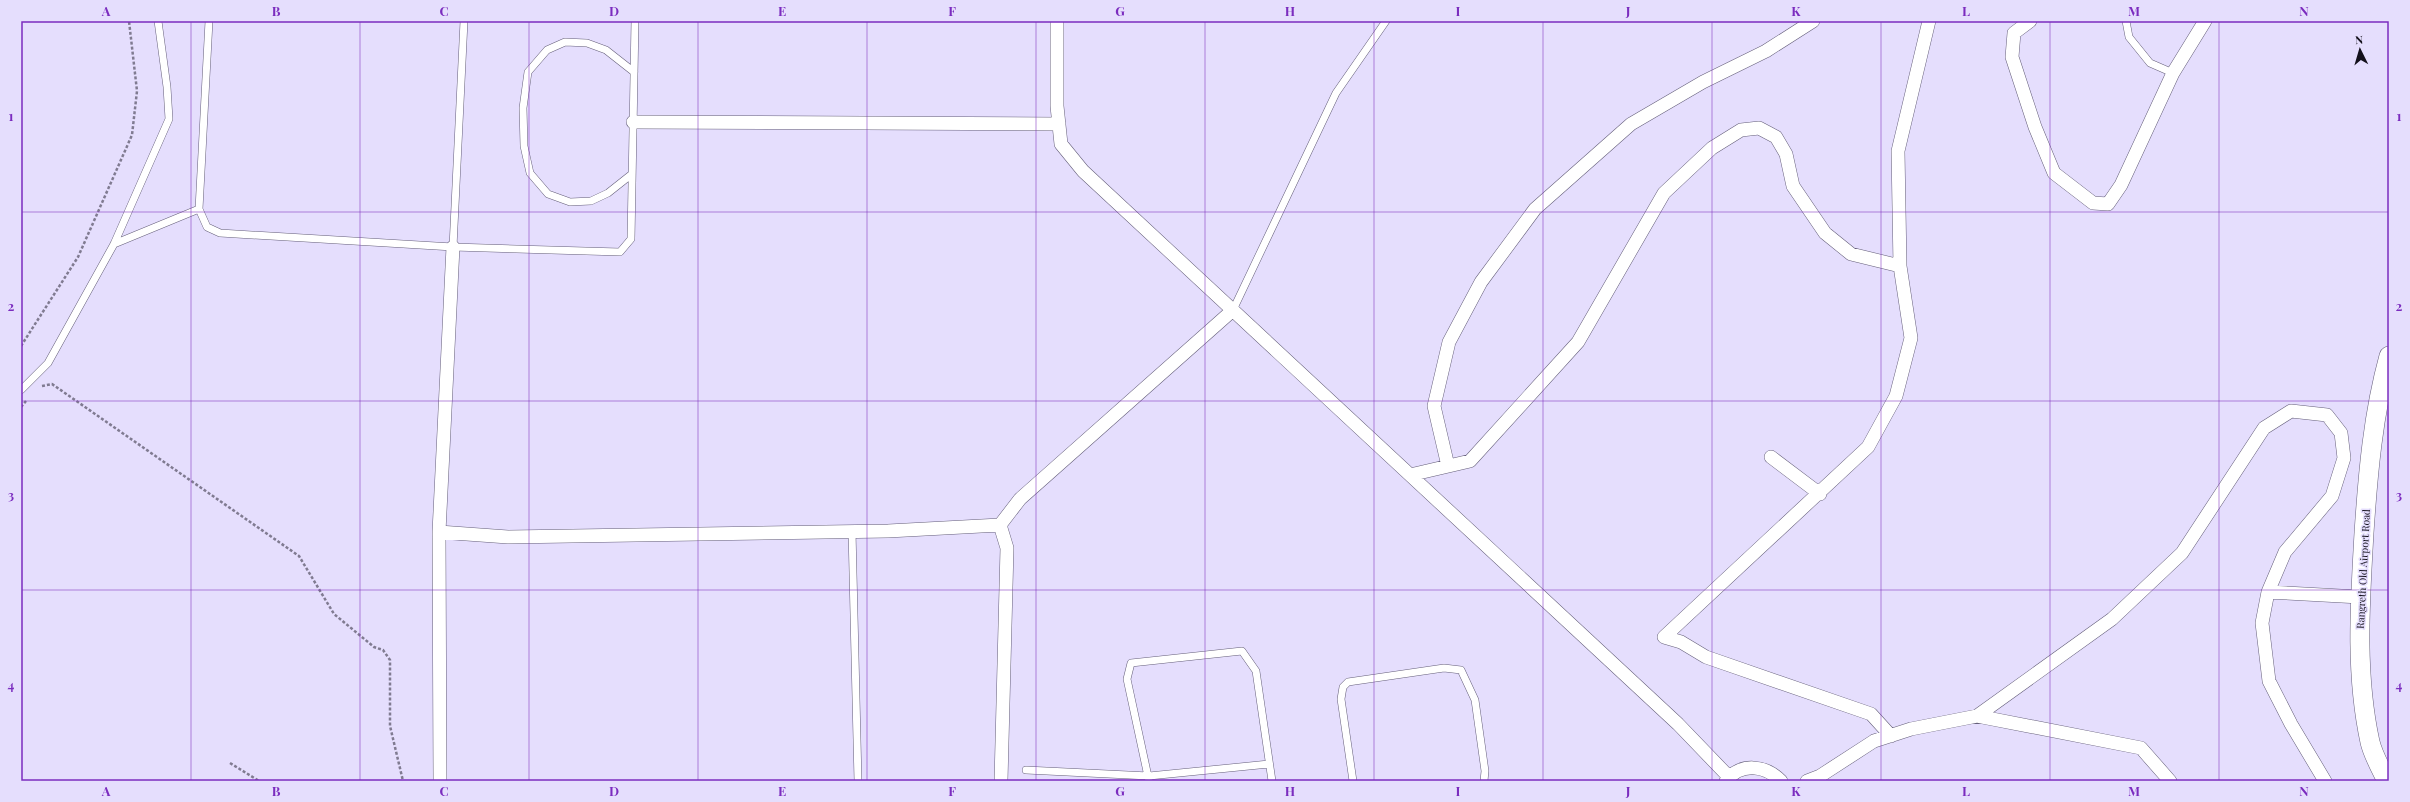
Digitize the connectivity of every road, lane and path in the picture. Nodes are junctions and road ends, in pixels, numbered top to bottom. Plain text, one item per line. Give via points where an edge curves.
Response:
1 (129, 21) edge
2 (158, 21) edge
3 (209, 21) edge
4 (464, 21) edge
5 (635, 21) edge
6 (1057, 21) edge
7 (1386, 21) edge
8 (1813, 21) edge
9 (1929, 21) edge
10 (2030, 21) edge
11 (2126, 21) edge
12 (2205, 21) edge
13 (634, 72) junction
14 (2173, 73) junction
15 (633, 122) junction
16 (1059, 124) junction
17 (632, 174) junction
18 (199, 209) junction
19 (114, 244) junction
20 (453, 247) junction
21 (1900, 266) junction
22 (1233, 310) junction
23 (21, 346) edge
24 (2389, 356) edge
25 (36, 388) dead end
26 (21, 390) edge
27 (29, 397) dead end
28 (21, 407) edge
29 (1771, 457) dead end
30 (1448, 466) junction
31 (1410, 475) junction
32 (1820, 494) junction
33 (1000, 525) junction
34 (852, 531) junction
35 (439, 532) junction
36 (2268, 592) junction
37 (2360, 597) junction
38 (1977, 716) junction
39 (1891, 736) junction
40 (230, 763) dead end
41 (1269, 764) junction
42 (1026, 770) dead end
43 (1149, 778) edge
44 (1728, 779) edge
45 (259, 781) edge
46 (404, 781) edge
47 (440, 781) edge
48 (858, 781) edge
49 (1001, 781) edge
50 (1272, 781) edge
51 (1353, 781) edge
52 (1484, 781) edge
53 (1781, 781) edge
54 (1808, 781) edge
55 (2170, 781) edge
56 (2325, 781) edge
57 (2387, 781) edge

1 - 23 path via 138,91 132,135 78,257
2 - 19 lane via 169,119
3 - 18 lane
4 - 20 lane
5 - 13 lane
6 - 16 street
7 - 22 lane via 1336,93
8 - 30 street via 1766,51 1703,82 1631,124 1535,210 1481,282 1449,342 1434,406
9 - 21 street via 1898,151
10 - 14 street via 2014,32 2012,57 2035,127 2054,173 2093,203 2108,204 2121,185
11 - 14 lane via 2129,37 2150,63
12 - 14 street
13 - 15 lane
13 - 17 lane via 606,50 586,43 565,42 547,50 528,72 523,108 524,146 530,173 548,194 570,202 591,201 608,193
15 - 16 street
15 - 17 lane
16 - 22 street via 1061,144 1083,171
17 - 20 lane via 631,240 620,252
18 - 19 lane
18 - 20 lane via 207,227 220,233
19 - 26 lane via 48,363
20 - 35 street
21 - 30 street via 1851,254 1825,233 1793,186 1786,154 1776,137 1759,128 1741,130 1712,148 1664,193 1578,342 1470,460
21 - 32 street via 1911,338 1896,396 1868,447
22 - 31 street
22 - 33 street via 1020,499
24 - 37 street, Rangreth Old Airport Road via 2380,388 2369,459
25 - 46 path via 52,384 299,556 334,614 374,647 383,650 390,660 390,726
27 - 28 path
29 - 32 street
30 - 31 street
31 - 44 street via 1678,724
32 - 39 street via 1664,637 1681,642 1706,657 1871,714
33 - 34 street
33 - 49 street via 1007,548
34 - 35 street via 508,537
34 - 48 lane
35 - 47 street
36 - 37 street
36 - 38 street via 2285,552 2332,496 2344,458 2342,433 2327,415 2291,411 2264,428 2182,553 2112,619
36 - 56 street via 2262,624 2269,681 2290,724
37 - 57 street, Rangreth Old Airport Road via 2360,680 2370,744
38 - 39 street
38 - 55 street via 2141,748
39 - 54 street via 1874,741
40 - 45 path
41 - 43 lane
41 - 43 lane via 1256,670 1242,651 1131,663 1128,679
41 - 50 lane
42 - 43 lane
44 - 53 street via 1746,768 1756,767 1765,769
51 - 52 lane via 1341,699 1343,687 1348,682 1444,668 1461,670 1475,700 1485,770

